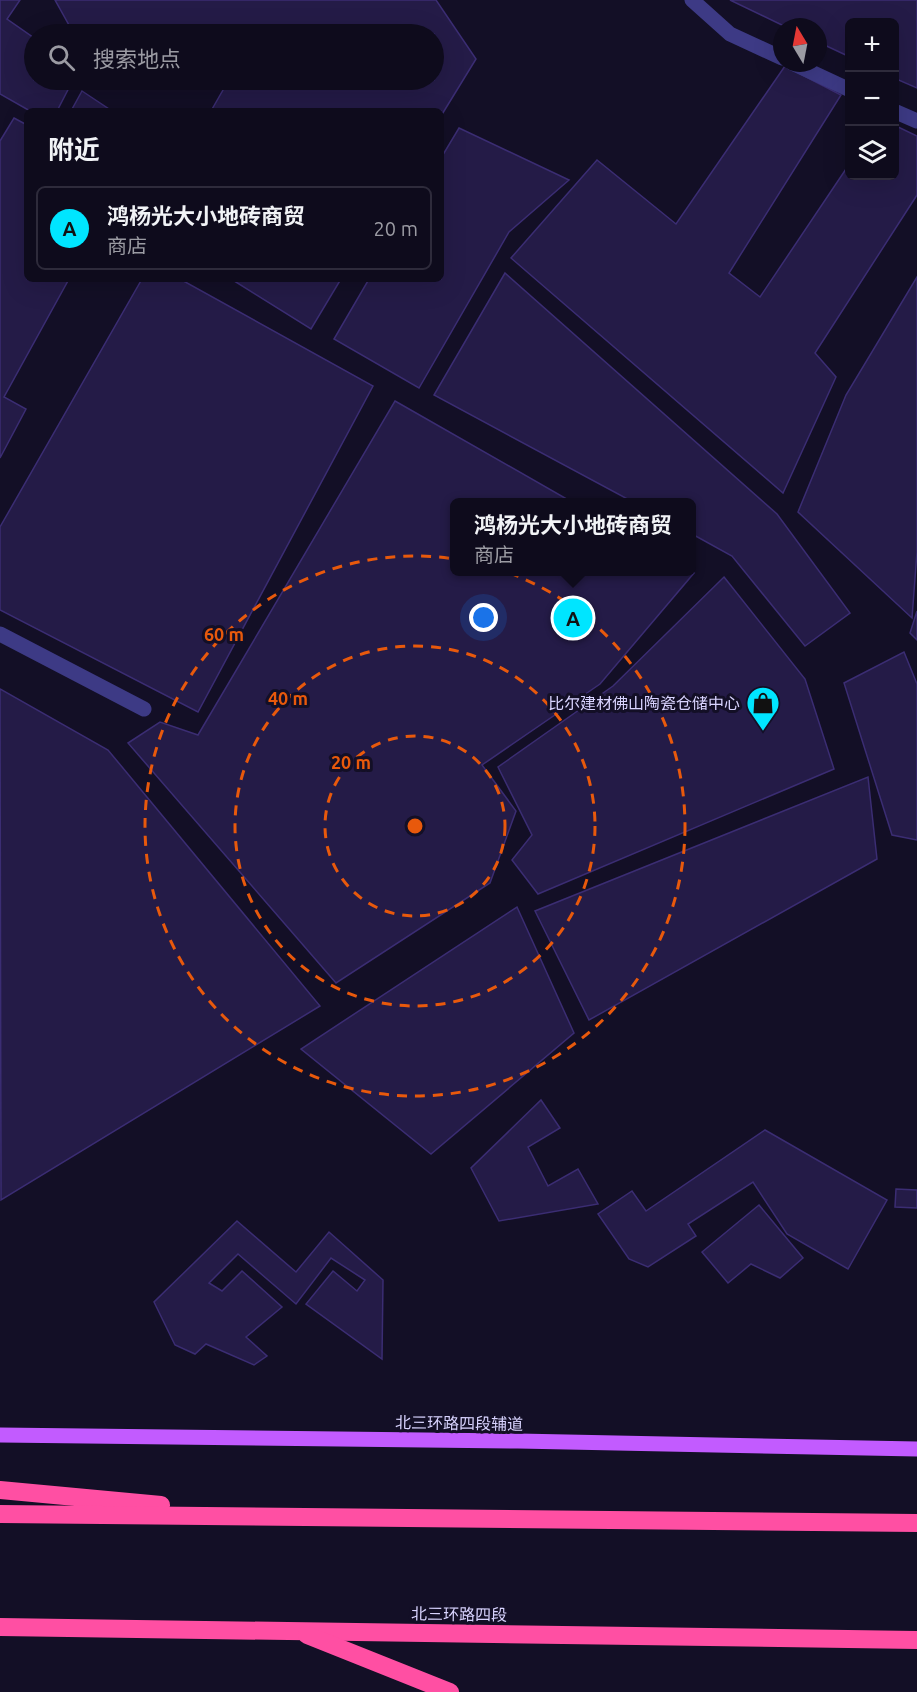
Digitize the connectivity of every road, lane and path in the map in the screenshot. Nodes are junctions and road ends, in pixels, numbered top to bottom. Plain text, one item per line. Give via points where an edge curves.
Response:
1 (692, 0) edge
2 (773, 54) edge
3 (811, 72) edge
4 (845, 88) edge
5 (899, 113) edge
6 (917, 121) edge
7 (0, 634) edge
8 (144, 709) dead end
9 (0, 1435) edge
10 (917, 1449) edge
11 (0, 1490) edge
12 (0, 1514) edge
13 (294, 1517) junction
14 (917, 1523) edge
15 (0, 1627) edge
16 (297, 1632) junction
17 (917, 1640) edge
18 (450, 1692) edge

1 - 2 street via 730,34
3 - 4 street
5 - 6 street
7 - 8 street
9 - 10 main road, 北三环路四段辅道
11 - 13 highway
12 - 13 highway
13 - 14 highway
15 - 16 highway, 北三环路四段
16 - 17 highway, 北三环路四段
16 - 18 highway

